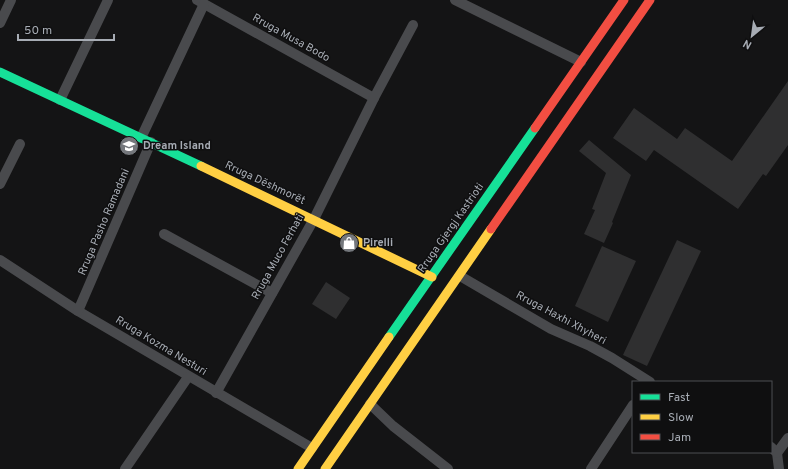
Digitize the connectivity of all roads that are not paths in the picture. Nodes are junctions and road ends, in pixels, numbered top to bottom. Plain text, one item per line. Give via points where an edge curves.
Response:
1 (11, 0) edge
2 (108, 0) edge
3 (455, 0) edge
4 (624, 0) edge
5 (650, 0) edge
6 (200, 2) edge
7 (0, 23) edge
8 (413, 25) dead end
9 (581, 62) junction
10 (0, 72) edge
11 (374, 98) junction
12 (60, 100) junction
13 (141, 138) junction
14 (151, 142) junction
15 (20, 144) dead end
16 (0, 184) edge
17 (314, 219) junction
18 (164, 234) dead end
19 (0, 260) edge
20 (460, 276) junction
21 (432, 277) junction
22 (272, 293) junction
23 (78, 311) junction
24 (188, 377) junction
25 (647, 381) edge
26 (216, 393) junction
27 (370, 404) junction
28 (632, 407) edge
29 (788, 438) edge
30 (312, 448) junction
31 (774, 450) edge
32 (126, 469) edge
33 (298, 469) edge
34 (325, 469) edge
35 (448, 469) edge
36 (591, 469) edge
37 (779, 469) edge

1 - 7 street
2 - 12 street
3 - 9 street
4 - 9 main road, Rruga Gjergj Kastrioti
5 - 20 main road
6 - 11 street, Rruga Musa Bodo
6 - 13 street
8 - 11 street, Rruga Muco Ferhati
9 - 21 main road, Rruga Gjergj Kastrioti
10 - 12 main road, Rruga Dëshmorët
11 - 17 street, Rruga Muco Ferhati
12 - 13 main road, Rruga Dëshmorët
13 - 14 main road, Rruga Dëshmorët
14 - 17 main road, Rruga Dëshmorët
14 - 23 street, Rruga Pasho Ramadani
15 - 16 street
17 - 21 main road, Rruga Dëshmorët
17 - 22 street, Rruga Muco Ferhati
18 - 22 street
19 - 23 street, Rruga Kozma Nesturi
20 - 25 street, Rruga Haxhi Xhyheri via 551,329 606,355
20 - 27 main road
21 - 30 main road, Rruga Gjergj Kastrioti
22 - 26 street, Rruga Muco Ferhati
23 - 24 street, Rruga Kozma Nesturi
24 - 26 street, Rruga Kozma Nesturi
24 - 32 street
26 - 30 street, Rruga Kozma Nesturi
27 - 34 main road
27 - 35 street via 393,426
28 - 36 street
29 - 31 street
30 - 33 main road, Rruga Gjergj Kastrioti
31 - 37 street

